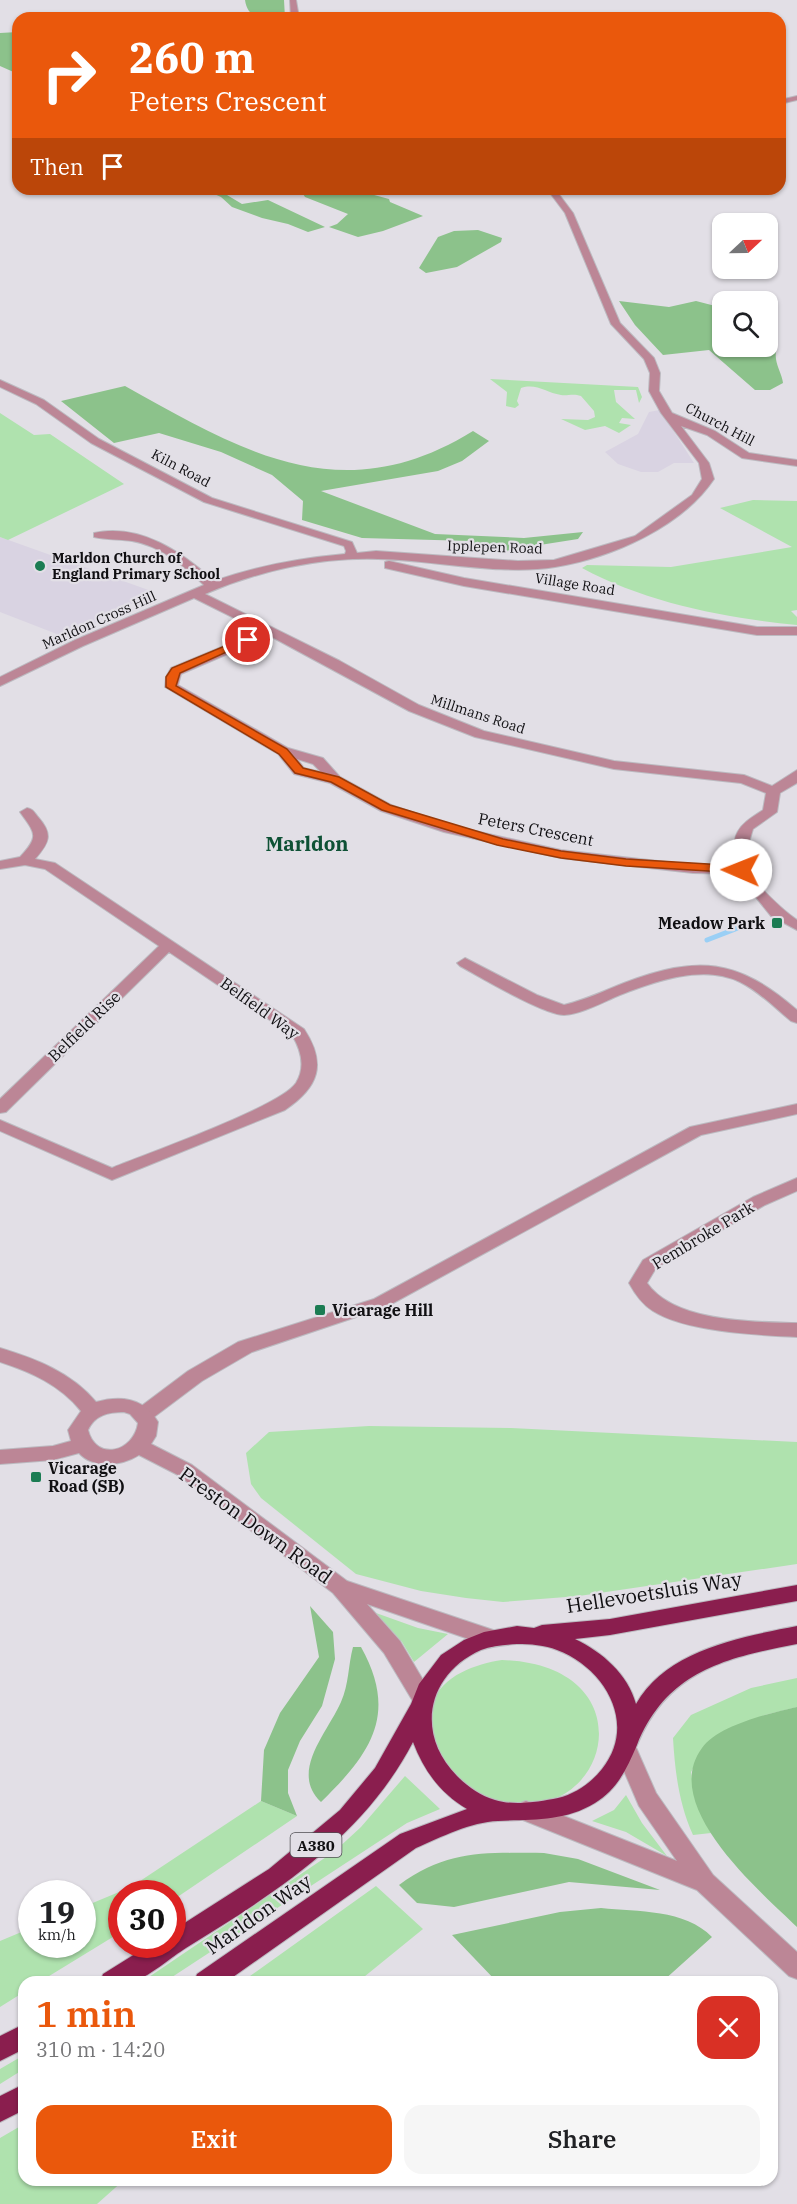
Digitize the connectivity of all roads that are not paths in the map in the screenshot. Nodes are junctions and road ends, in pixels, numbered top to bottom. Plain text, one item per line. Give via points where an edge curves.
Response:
1 (556, 195) edge
2 (0, 383) edge
3 (666, 413) junction
4 (797, 463) edge
5 (98, 535) dead end
6 (350, 556) junction
7 (212, 586) junction
8 (196, 594) junction
9 (268, 632) junction
10 (797, 632) edge
11 (1, 680) edge
12 (797, 774) edge
13 (773, 791) junction
14 (27, 812) dead end
15 (25, 861) junction
16 (0, 865) edge
17 (741, 870) junction
18 (797, 926) edge
19 (168, 945) junction
20 (465, 963) dead end
21 (797, 1018) edge
22 (0, 1108) edge
23 (797, 1109) edge
24 (0, 1125) edge
25 (797, 1184) edge
26 (795, 1326) edge
27 (0, 1355) edge
28 (92, 1411) junction
29 (143, 1415) junction
30 (81, 1445) junction
31 (140, 1447) junction
32 (0, 1457) edge
33 (340, 1587) junction
34 (797, 1593) edge
35 (517, 1635) junction
36 (797, 1635) edge
37 (492, 1638) junction
38 (421, 1702) junction
39 (628, 1744) junction
40 (499, 1811) junction
41 (526, 1811) junction
42 (705, 1882) junction
43 (186, 1935) edge
44 (150, 1958) edge
45 (797, 1968) edge
46 (121, 1976) edge
47 (215, 1976) edge
48 (18, 2039) edge
49 (0, 2049) edge
50 (18, 2100) edge
51 (0, 2110) edge

1 - 3 street, Ipplepen Road via 569,213 616,324 649,358 655,373 654,391
2 - 6 street, Kiln Road via 40,402 95,441 208,500 348,544
3 - 4 street, Church Hill via 711,433 746,456
3 - 6 street, Ipplepen Road via 704,463 708,479 696,497 639,538 554,564
5 - 7 street via 149,540 192,566
6 - 7 street, Marldon Cross Hill via 298,562
6 - 10 street, Village Road via 464,582 757,631
7 - 8 street, Marldon Cross Hill
8 - 9 street, Millmans Road
8 - 11 street, Marldon Cross Hill
9 - 13 street, Millmans Road via 336,664 414,708 480,734 614,765 744,779
9 - 17 street, Peters Crescent via 176,671 171,687 283,751 299,771 335,780 386,808 501,842 561,854
12 - 13 street
13 - 17 street via 770,813 746,827 740,849
14 - 15 street via 41,829 41,839
15 - 16 street
15 - 19 street, Belfield Way via 50,866
17 - 18 street via 776,913
19 - 22 street, Belfield Rise
19 - 24 street, Belfield Way via 298,1032 310,1058 309,1072 296,1097 112,1174
20 - 21 street via 531,998 563,1010 679,970 715,971 738,975 759,987
23 - 29 street via 696,1131 380,1303 244,1347 195,1376
25 - 26 street, Pembroke Park via 759,1201 649,1264 638,1283 646,1297 679,1313 739,1325
27 - 28 street via 44,1369 82,1398
28 - 29 street via 123,1405
28 - 30 street via 80,1423
29 - 31 street via 148,1431
30 - 31 street via 88,1452 108,1457
30 - 32 street via 53,1453
31 - 33 street, Preston Down Road via 185,1470
33 - 37 street, Preston Down Road
33 - 38 street, Preston Down Road via 392,1647
34 - 35 highway, Hellevoetsluis Way via 609,1627
35 - 37 highway
35 - 39 highway via 569,1645 592,1658 610,1675 623,1696 629,1717
36 - 39 highway via 731,1651 689,1668 658,1690
37 - 38 highway via 466,1648 444,1663 428,1683
38 - 40 highway via 419,1724 423,1744 435,1767 454,1790
38 - 43 highway, Marldon Way / A380 via 395,1755 368,1794 328,1835 274,1877
39 - 41 highway via 608,1780 585,1797 557,1808
39 - 42 street via 647,1799
40 - 41 highway
40 - 47 highway, Marldon Way / A380 via 448,1824 408,1841
41 - 42 street
42 - 45 street
44 - 46 highway, Marldon Way / A380
48 - 49 highway
50 - 51 highway

